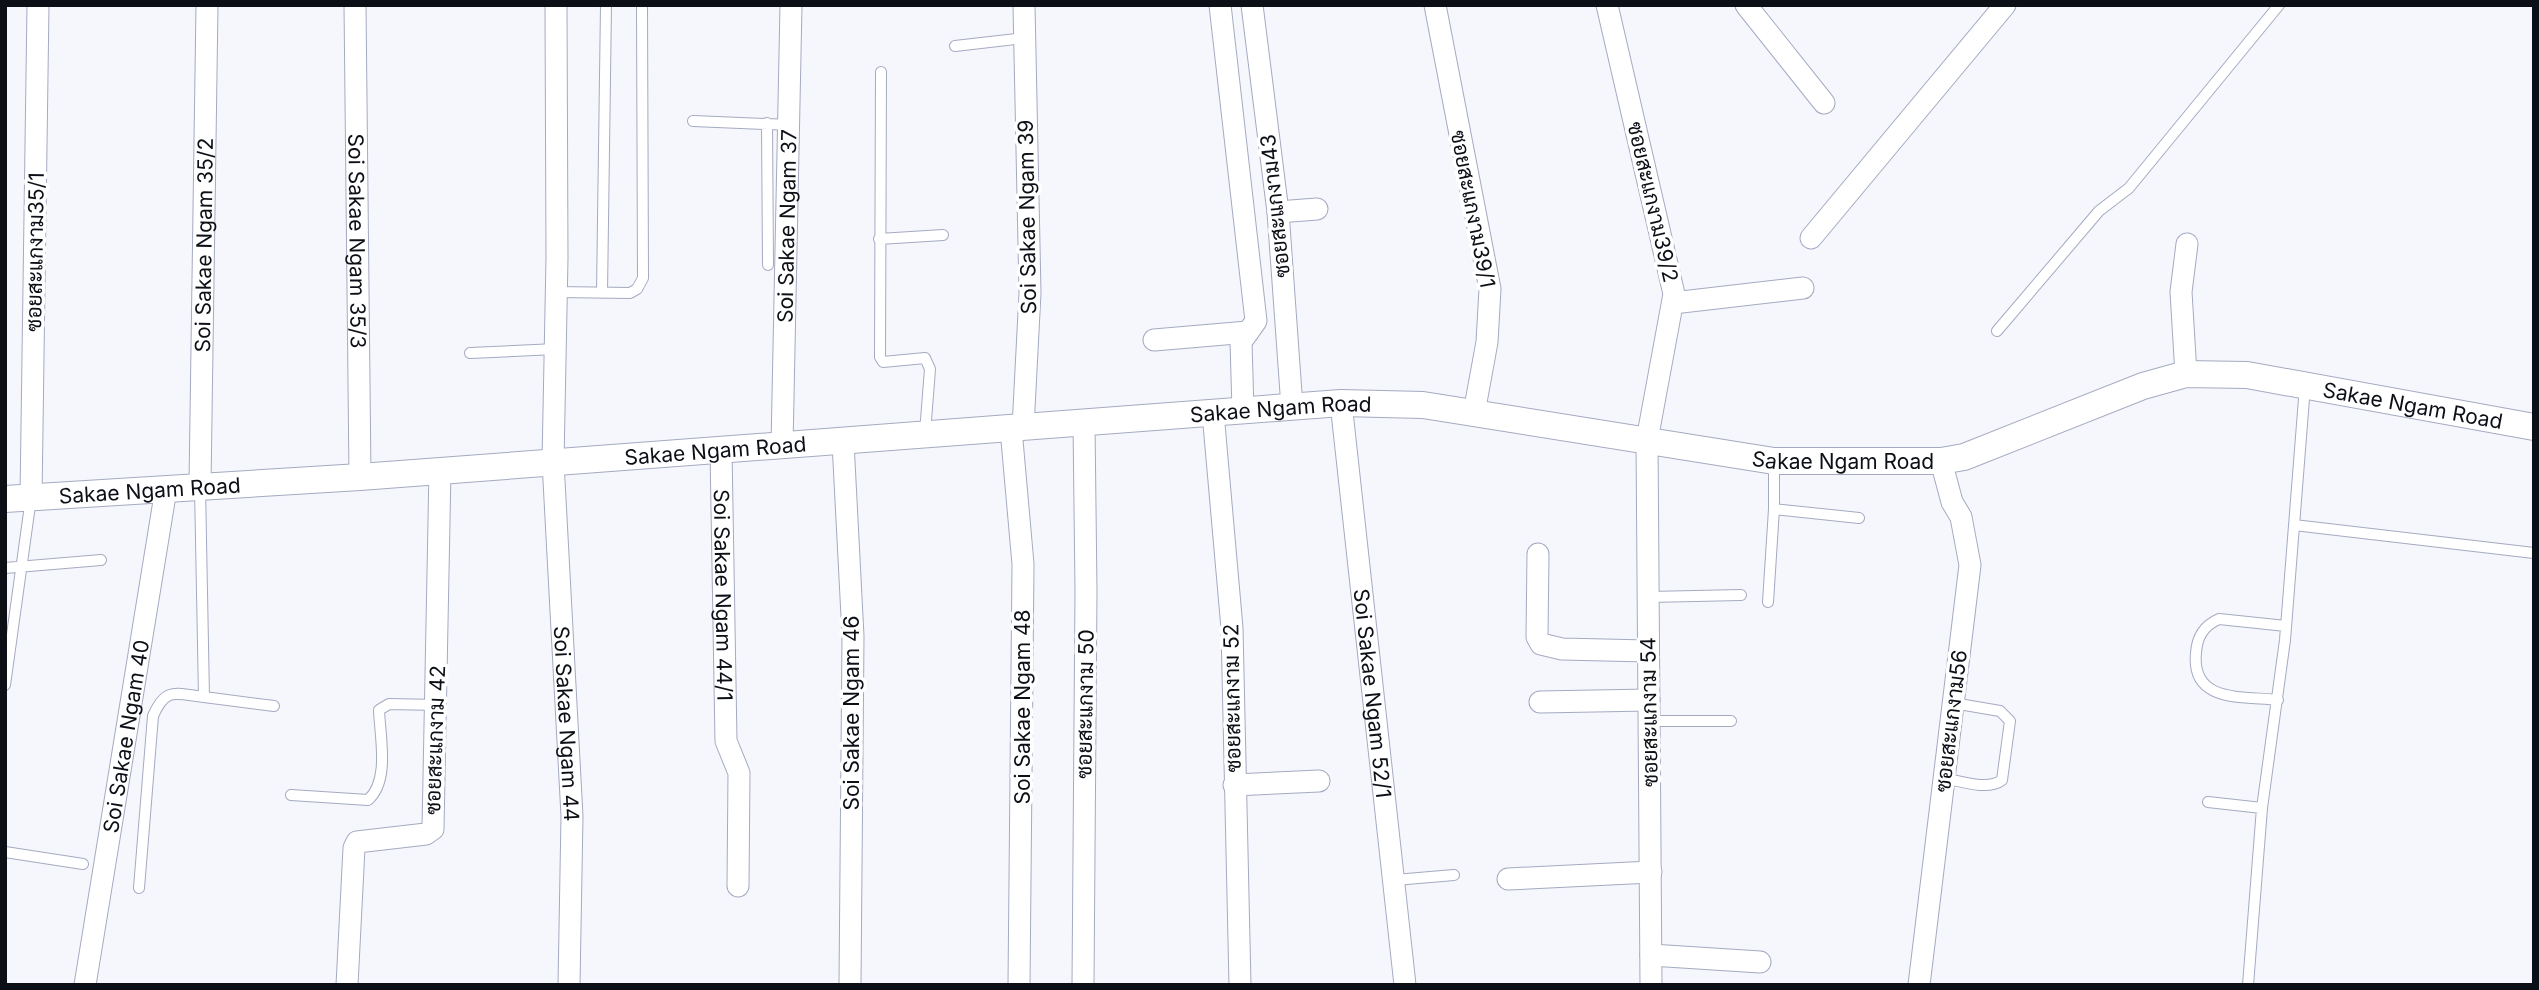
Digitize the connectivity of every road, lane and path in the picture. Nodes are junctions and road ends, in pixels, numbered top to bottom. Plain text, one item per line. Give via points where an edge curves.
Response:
1 (38, 5) edge
2 (206, 5) edge
3 (355, 5) edge
4 (556, 5) edge
5 (606, 5) edge
6 (642, 5) edge
7 (792, 5) edge
8 (1024, 5) edge
9 (1220, 5) edge
10 (1252, 5) edge
11 (1435, 5) edge
12 (1607, 5) edge
13 (1746, 5) edge
14 (2005, 5) edge
15 (2279, 5) edge
16 (1024, 38) junction
17 (955, 46) dead end
18 (881, 72) dead end
19 (1824, 103) dead end
20 (693, 121) dead end
21 (768, 123) junction
22 (790, 125) junction
23 (1317, 209) dead end
24 (1278, 212) junction
25 (943, 235) dead end
26 (1811, 238) dead end
27 (880, 239) junction
28 (2187, 244) dead end
29 (768, 265) dead end
30 (1803, 288) dead end
31 (556, 292) junction
32 (602, 293) junction
33 (1673, 303) junction
34 (1997, 331) dead end
35 (1248, 332) junction
36 (1154, 340) dead end
37 (556, 349) junction
38 (470, 353) dead end
39 (2186, 374) junction
40 (2305, 386) junction
41 (1341, 403) junction
42 (1292, 407) junction
43 (1243, 410) junction
44 (1213, 413) junction
45 (1474, 413) junction
46 (1084, 423) junction
47 (2534, 426) edge
48 (1017, 428) junction
49 (925, 436) junction
50 (1647, 440) junction
51 (843, 442) junction
52 (782, 446) junction
53 (721, 450) junction
54 (553, 461) junction
55 (1774, 461) junction
56 (1941, 461) junction
57 (440, 470) junction
58 (360, 477) junction
59 (200, 485) junction
60 (166, 489) junction
61 (32, 498) junction
62 (5, 499) edge
63 (1774, 509) junction
64 (1859, 518) dead end
65 (2294, 525) junction
66 (1538, 554) dead end
67 (2534, 554) edge
68 (101, 560) dead end
69 (24, 567) junction
70 (5, 568) edge
71 (1741, 595) dead end
72 (1649, 597) junction
73 (1768, 601) dead end
74 (2287, 626) junction
75 (1647, 652) junction
76 (5, 685) edge
77 (204, 697) junction
78 (2278, 700) junction
79 (1540, 702) dead end
80 (1953, 703) junction
81 (437, 705) junction
82 (274, 706) dead end
83 (1649, 710) junction
84 (1731, 721) dead end
85 (1944, 778) junction
86 (1319, 781) dead end
87 (1234, 785) junction
88 (291, 795) dead end
89 (2208, 802) dead end
90 (2262, 808) junction
91 (5, 852) edge
92 (83, 864) dead end
93 (1651, 872) junction
94 (1454, 875) dead end
95 (1508, 879) dead end
96 (1395, 880) junction
97 (738, 886) dead end
98 (139, 888) dead end
99 (1651, 955) junction
100 (1760, 962) dead end
101 (85, 985) edge
102 (347, 985) edge
103 (569, 985) edge
104 (850, 985) edge
105 (1019, 985) edge
106 (1083, 985) edge
107 (1240, 985) edge
108 (1405, 985) edge
109 (1651, 985) edge
110 (1919, 985) edge
111 (2248, 985) edge

1 - 61 street, ซอยสะแกงาม35/1
2 - 59 street, Soi Sakae Ngam 35/2
3 - 58 street, Soi Sakae Ngam 35/3
4 - 31 street, Soi Sakae Ngam 44
5 - 32 lane
6 - 32 lane via 643,278 631,293
7 - 22 street, Soi Sakae Ngam 37
8 - 16 street, Soi Sakae Ngam 39
9 - 35 street via 1256,321
10 - 24 street, ซอยสะแกงาม43
11 - 45 street, ซอยสะแกงาม39/1 via 1490,289 1487,342
12 - 33 street, ซอยสะแกงาม39/2
13 - 19 street
14 - 26 street
15 - 34 lane via 2129,188 2099,211
16 - 17 lane
16 - 48 street, Soi Sakae Ngam 39 via 1030,293
18 - 27 lane
20 - 21 lane
21 - 22 lane
21 - 29 lane
22 - 52 street, Soi Sakae Ngam 37
23 - 24 street
24 - 42 street, ซอยสะแกงาม43
25 - 27 lane
27 - 49 lane via 880,357 883,362 925,358 930,369
28 - 39 street via 2181,292
30 - 33 street
31 - 32 lane
31 - 37 street, Soi Sakae Ngam 44
33 - 50 street, ซอยสะแกงาม39/2
35 - 36 street
35 - 43 street via 1241,342
37 - 38 lane
37 - 54 street, Soi Sakae Ngam 44
39 - 40 street, Sakae Ngam Road via 2247,375
39 - 56 street, Sakae Ngam Road via 2143,386 1964,457
40 - 47 street, Sakae Ngam Road
40 - 65 lane
41 - 42 street, Sakae Ngam Road
41 - 45 street, Sakae Ngam Road via 1423,405
41 - 96 street, Soi Sakae Ngam 52/1
42 - 43 street, Sakae Ngam Road
43 - 44 street, Sakae Ngam Road
44 - 46 street, Sakae Ngam Road
44 - 87 street, ซอยสะแกงาม 52 via 1232,628
45 - 50 street, Sakae Ngam Road
46 - 48 street, Sakae Ngam Road
46 - 106 street, ซอยสะแกงาม 50
48 - 49 street, Sakae Ngam Road
48 - 105 street, Soi Sakae Ngam 48 via 1023,564
49 - 51 street, Sakae Ngam Road
50 - 55 street, Sakae Ngam Road
50 - 72 street, ซอยสะแกงาม 54
51 - 52 street, Sakae Ngam Road
51 - 104 street, Soi Sakae Ngam 46 via 853,636
52 - 53 street, Sakae Ngam Road
53 - 54 street, Sakae Ngam Road
53 - 97 street, Soi Sakae Ngam 44/1 via 726,741 739,773
54 - 57 street, Sakae Ngam Road
54 - 103 street, Soi Sakae Ngam 44 via 572,816
55 - 56 street, Sakae Ngam Road
55 - 63 lane
56 - 80 street, ซอยสะแกงาม56 via 1961,517 1970,565
57 - 58 street, Sakae Ngam Road
57 - 81 street, ซอยสะแกงาม 42
58 - 59 street, Sakae Ngam Road
59 - 60 street, Sakae Ngam Road
59 - 77 lane
60 - 61 street, Sakae Ngam Road
60 - 101 street, Soi Sakae Ngam 40
61 - 62 street, Sakae Ngam Road
61 - 69 lane
63 - 64 lane
63 - 73 lane
65 - 67 lane
65 - 74 lane
66 - 75 street via 1537,637 1541,644
68 - 69 lane
69 - 70 lane
69 - 76 lane
71 - 72 lane
72 - 75 street, ซอยสะแกงาม 54
74 - 78 lane
74 - 78 lane via 2219,619 2210,623 2197,641 2194,666 2204,687
75 - 83 street, ซอยสะแกงาม 54
77 - 82 lane
77 - 98 lane via 169,694 160,699 153,716
78 - 90 lane
79 - 83 street
80 - 85 street, ซอยสะแกงาม56
80 - 85 lane via 2000,710 2010,721 2001,780 1996,785
81 - 88 lane via 388,704 379,710 381,780 368,800
81 - 102 street, ซอยสะแกงาม 42 via 431,833 361,839 354,848
83 - 84 lane
83 - 93 street, ซอยสะแกงาม 54
85 - 110 street, ซอยสะแกงาม56
86 - 87 street
87 - 107 street, ซอยสะแกงาม 52
89 - 90 lane
90 - 111 lane
91 - 92 lane
93 - 95 street
93 - 99 street, ซอยสะแกงาม 54
94 - 96 lane
96 - 108 street, Soi Sakae Ngam 52/1
99 - 100 street
99 - 109 street, ซอยสะแกงาม 54

